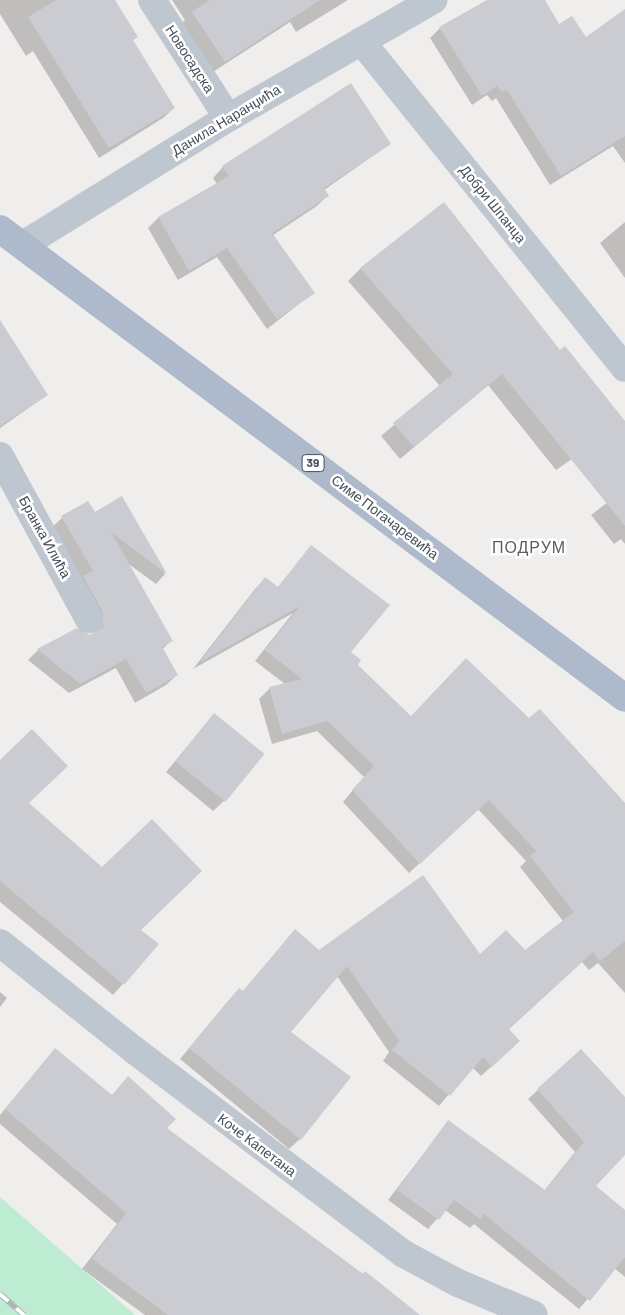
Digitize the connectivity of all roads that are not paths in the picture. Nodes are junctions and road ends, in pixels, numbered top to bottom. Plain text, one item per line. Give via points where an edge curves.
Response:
1 (152, 0) edge
2 (433, 0) edge
3 (361, 40) junction
4 (228, 118) junction
5 (0, 230) edge
6 (23, 245) junction
7 (625, 368) edge
8 (0, 456) edge
9 (89, 618) dead end
10 (625, 698) edge
11 (0, 943) edge
12 (534, 1315) edge

1 - 4 street, Новосадска
2 - 3 street, Данила Наранџића
3 - 4 street, Данила Наранџића
3 - 7 street, Добри Шпанца
4 - 6 street, Данила Наранџића
5 - 6 main road, Симе Погачаревића / 39
6 - 10 main road, Симе Погачаревића / 39
8 - 9 street, Бранка Илића
11 - 12 street, Коче Капетана via 164,1073 404,1254 458,1283

